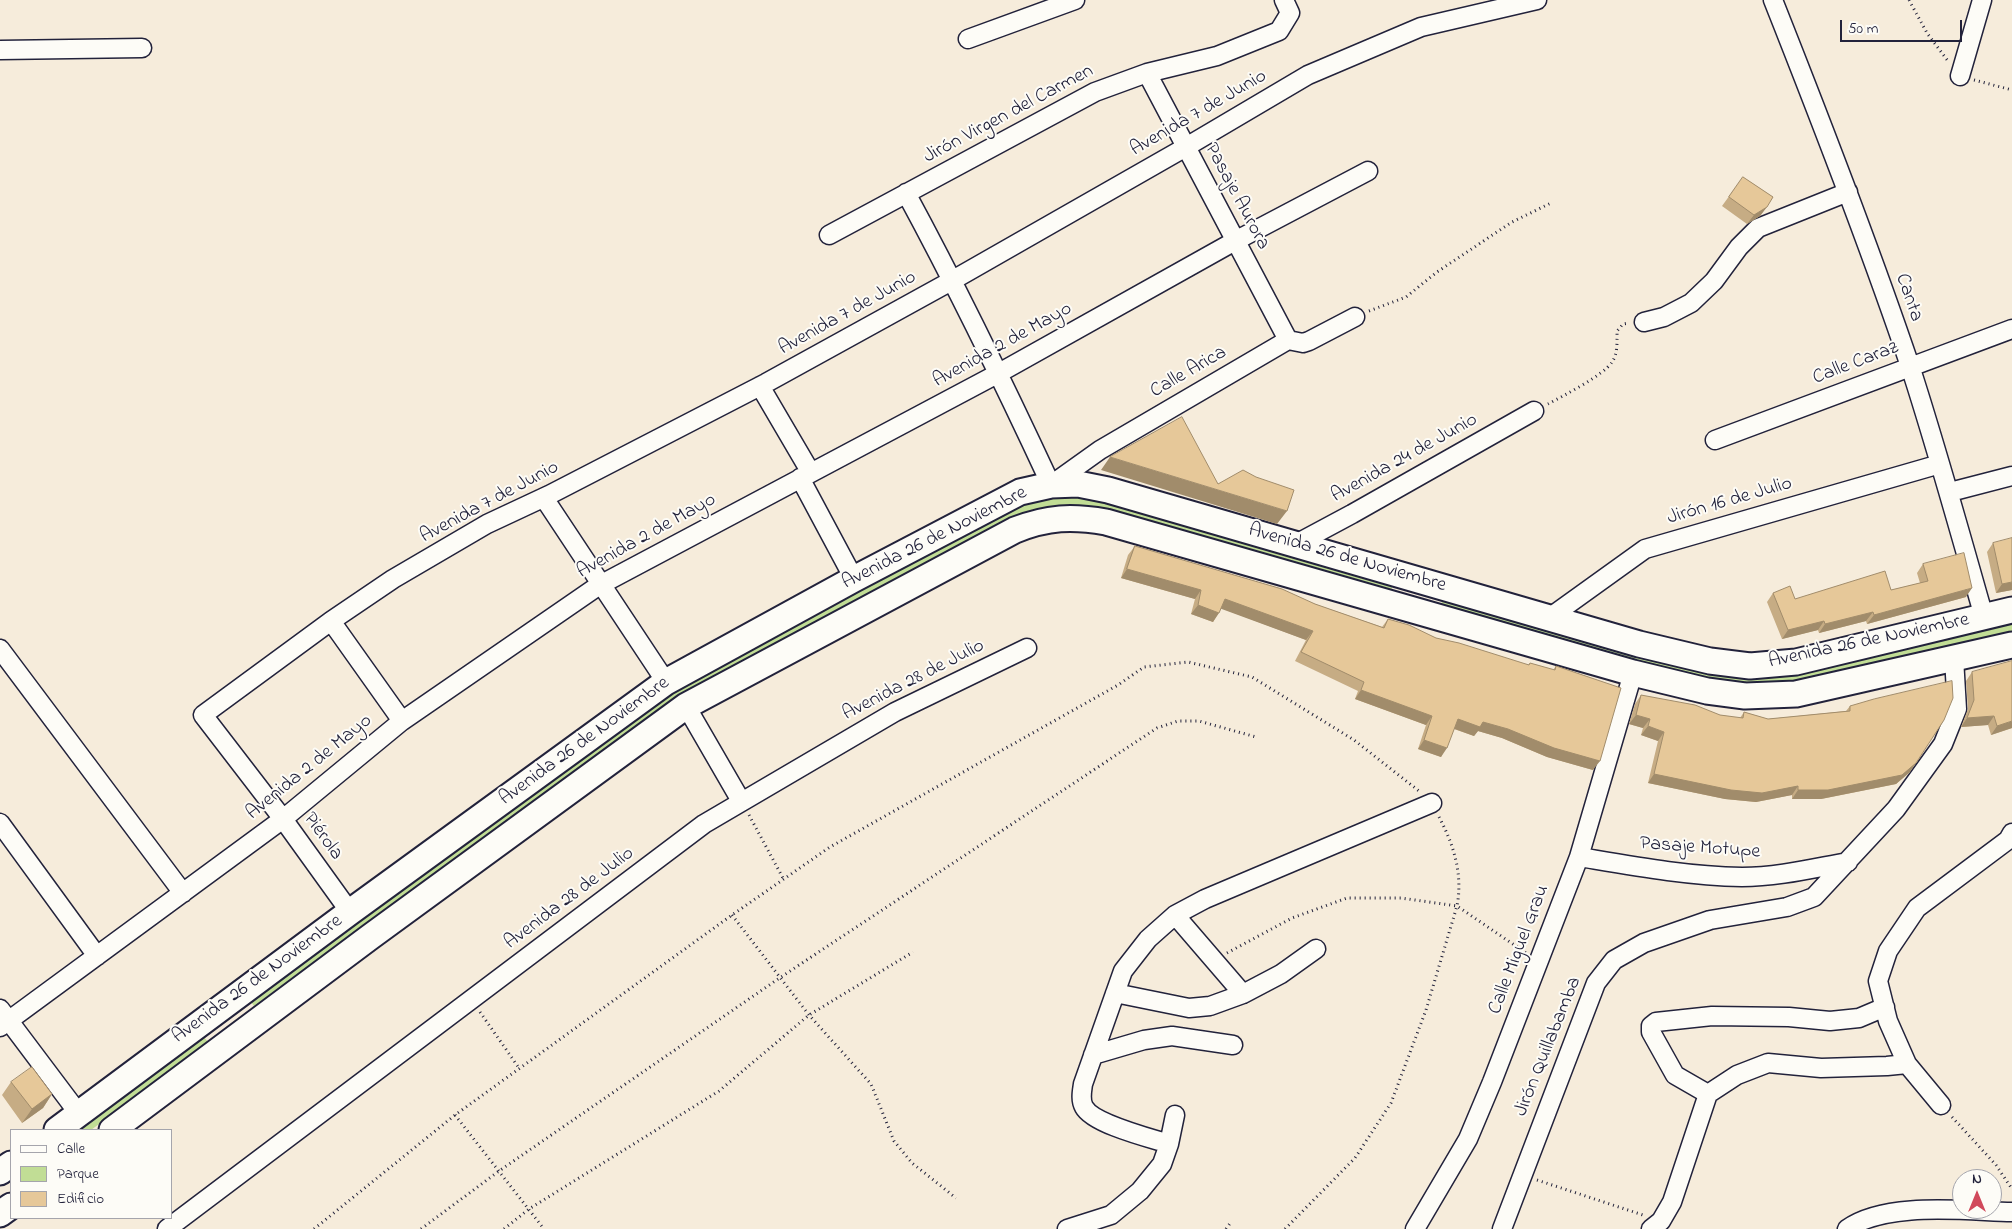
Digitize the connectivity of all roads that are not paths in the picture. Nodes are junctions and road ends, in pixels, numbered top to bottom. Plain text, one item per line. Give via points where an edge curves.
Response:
1 (1075, 0) edge
2 (1284, 0) edge
3 (1537, 0) edge
4 (1773, 0) edge
5 (1982, 0) edge
6 (968, 39) dead end
7 (142, 48) dead end
8 (0, 50) edge
9 (1147, 73) junction
10 (1960, 76) dead end
11 (1186, 147) junction
12 (1368, 170) dead end
13 (1848, 192) junction
14 (906, 193) junction
15 (829, 235) dead end
16 (1235, 241) junction
17 (953, 280) junction
18 (1355, 317) road end
19 (1644, 322) road end
20 (2012, 329) edge
21 (1288, 340) junction
22 (1910, 366) junction
23 (999, 373) junction
24 (760, 386) junction
25 (1534, 411) road end
26 (1715, 440) dead end
27 (1940, 464) junction
28 (805, 476) junction
29 (2012, 476) edge
30 (1051, 485) junction
31 (1950, 492) junction
32 (544, 498) junction
33 (1296, 544) junction
34 (854, 579) junction
35 (1420, 580) junction
36 (603, 584) junction
37 (1411, 610) junction
38 (2012, 610) edge
39 (1984, 616) junction
40 (1549, 618) junction
41 (331, 621) junction
42 (2012, 645) edge
43 (1027, 648) dead end
44 (0, 649) edge
45 (1954, 658) junction
46 (1633, 674) junction
47 (666, 682) junction
48 (686, 706) junction
49 (203, 715) joint
50 (402, 721) junction
51 (741, 801) junction
52 (1432, 803) road end
53 (283, 819) junction
54 (0, 823) edge
55 (2012, 833) edge
56 (1579, 857) junction
57 (1848, 862) junction
58 (183, 893) junction
59 (350, 912) junction
60 (1175, 915) junction
61 (1316, 949) dead end
62 (97, 956) junction
63 (1115, 993) junction
64 (1243, 994) junction
65 (223, 1006) junction
66 (1885, 1007) junction
67 (3, 1019) edge
68 (244, 1031) junction
69 (1233, 1045) dead end
70 (1093, 1055) junction
71 (1907, 1064) junction
72 (1708, 1094) junction
73 (1941, 1105) road end
74 (79, 1114) junction
75 (1175, 1115) dead end
76 (58, 1129) edge
77 (113, 1129) edge
78 (1169, 1144) junction
79 (2012, 1212) edge
80 (1656, 1225) edge
81 (167, 1229) edge
82 (1067, 1229) edge
83 (1415, 1229) edge
84 (1502, 1229) edge
85 (1847, 1229) edge

1 - 6 street
2 - 9 street, Jirón Virgen del Carmen via 1290,13 1278,31 1218,56
3 - 11 street, Avenida 7 de Junio via 1421,27 1308,75
4 - 13 street, Canta
5 - 10 street
7 - 8 street
9 - 11 street, Pasaje Aurora
9 - 14 street, Jirón Virgen del Carmen via 1095,92
11 - 16 street, Pasaje Aurora
11 - 17 street, Avenida 7 de Junio
12 - 16 street, Avenida 2 de Mayo
13 - 19 street via 1758,228 1691,303 1664,317
13 - 22 street, Canta
14 - 15 street, Jirón Virgen del Carmen
14 - 17 street
16 - 21 street, Pasaje Aurora
16 - 23 street, Avenida 2 de Mayo
17 - 23 street
17 - 24 street, Avenida 7 de Junio
18 - 21 street, Calle Arica via 1309,341
20 - 22 street, Calle Caraz
21 - 30 street, Calle Arica via 1100,450
22 - 26 street, Calle Caraz
22 - 27 street, Canta
23 - 28 street, Avenida 2 de Mayo
23 - 30 street
24 - 28 street
24 - 32 street, Avenida 7 de Junio
25 - 33 street, Avenida 24 de Junio
27 - 31 street, Canta
27 - 40 street, Jirón 16 de Julio via 1645,549
28 - 34 street
28 - 36 street, Avenida 2 de Mayo
29 - 31 street
30 - 33 main road, Avenida 26 de Noviembre via 1078,484 1108,490
30 - 34 main road, Avenida 26 de Noviembre via 1005,499
31 - 39 street, Canta
32 - 36 street
32 - 41 street, Avenida 7 de Junio via 488,524 410,569
33 - 35 main road, Avenida 26 de Noviembre
34 - 47 main road, Avenida 26 de Noviembre
35 - 37 main road
35 - 40 main road, Avenida 26 de Noviembre
36 - 47 street
36 - 50 street, Avenida 2 de Mayo
37 - 46 main road, Avenida 26 de Noviembre
37 - 48 main road, Avenida 26 de Noviembre via 1106,522 1057,518 1015,530
38 - 39 main road, Avenida 26 de Noviembre
39 - 40 main road, Avenida 26 de Noviembre via 1796,662 1750,666 1710,661
41 - 49 street, Avenida 7 de Junio
41 - 50 street
42 - 45 main road, Avenida 26 de Noviembre
43 - 51 street, Avenida 28 de Julio via 895,712
44 - 58 street
45 - 46 main road, Avenida 26 de Noviembre via 1796,694 1745,696
45 - 57 street, Jirón Quillabamba via 1956,709 1943,744 1896,809
46 - 56 street, Calle Miguel Grau
47 - 59 main road, Avenida 26 de Noviembre
48 - 51 street
48 - 68 main road, Avenida 26 de Noviembre
49 - 53 street, Piérola
50 - 53 street, Avenida 2 de Mayo
51 - 81 street, Avenida 28 de Julio via 704,824
52 - 60 street via 1205,899
53 - 58 street, Avenida 2 de Mayo
53 - 59 street, Piérola
54 - 62 street
55 - 66 street via 2008,840 1917,908 1888,951 1878,981
56 - 57 street, Pasaje Motupe via 1659,871 1743,877
56 - 83 street, Calle Miguel Grau via 1468,1138
57 - 84 street, Jirón Quillabamba via 1814,897 1787,907 1710,920 1644,943 1614,960 1596,983
58 - 62 street, Avenida 2 de Mayo
59 - 65 main road, Avenida 26 de Noviembre
60 - 63 street via 1148,939 1123,971
60 - 64 street
61 - 64 street via 1282,974
62 - 67 street, Avenida 2 de Mayo
63 - 64 street via 1189,1008 1210,1006
63 - 70 street
65 - 68 main road
65 - 74 main road, Avenida 26 de Noviembre
66 - 71 street
66 - 72 street via 1859,1018 1830,1021 1789,1016 1712,1016 1656,1022 1651,1026 1651,1032 1675,1074
67 - 74 street
68 - 77 main road, Avenida 26 de Noviembre
69 - 70 street via 1172,1036 1144,1040
70 - 78 street via 1083,1084 1084,1107 1111,1125
71 - 72 street via 1821,1068 1768,1063 1737,1074
71 - 73 street
72 - 80 street via 1672,1202
74 - 76 main road, Avenida 26 de Noviembre
75 - 78 street
78 - 82 street via 1162,1164 1140,1191 1111,1215
79 - 85 street via 1911,1210 1859,1220

